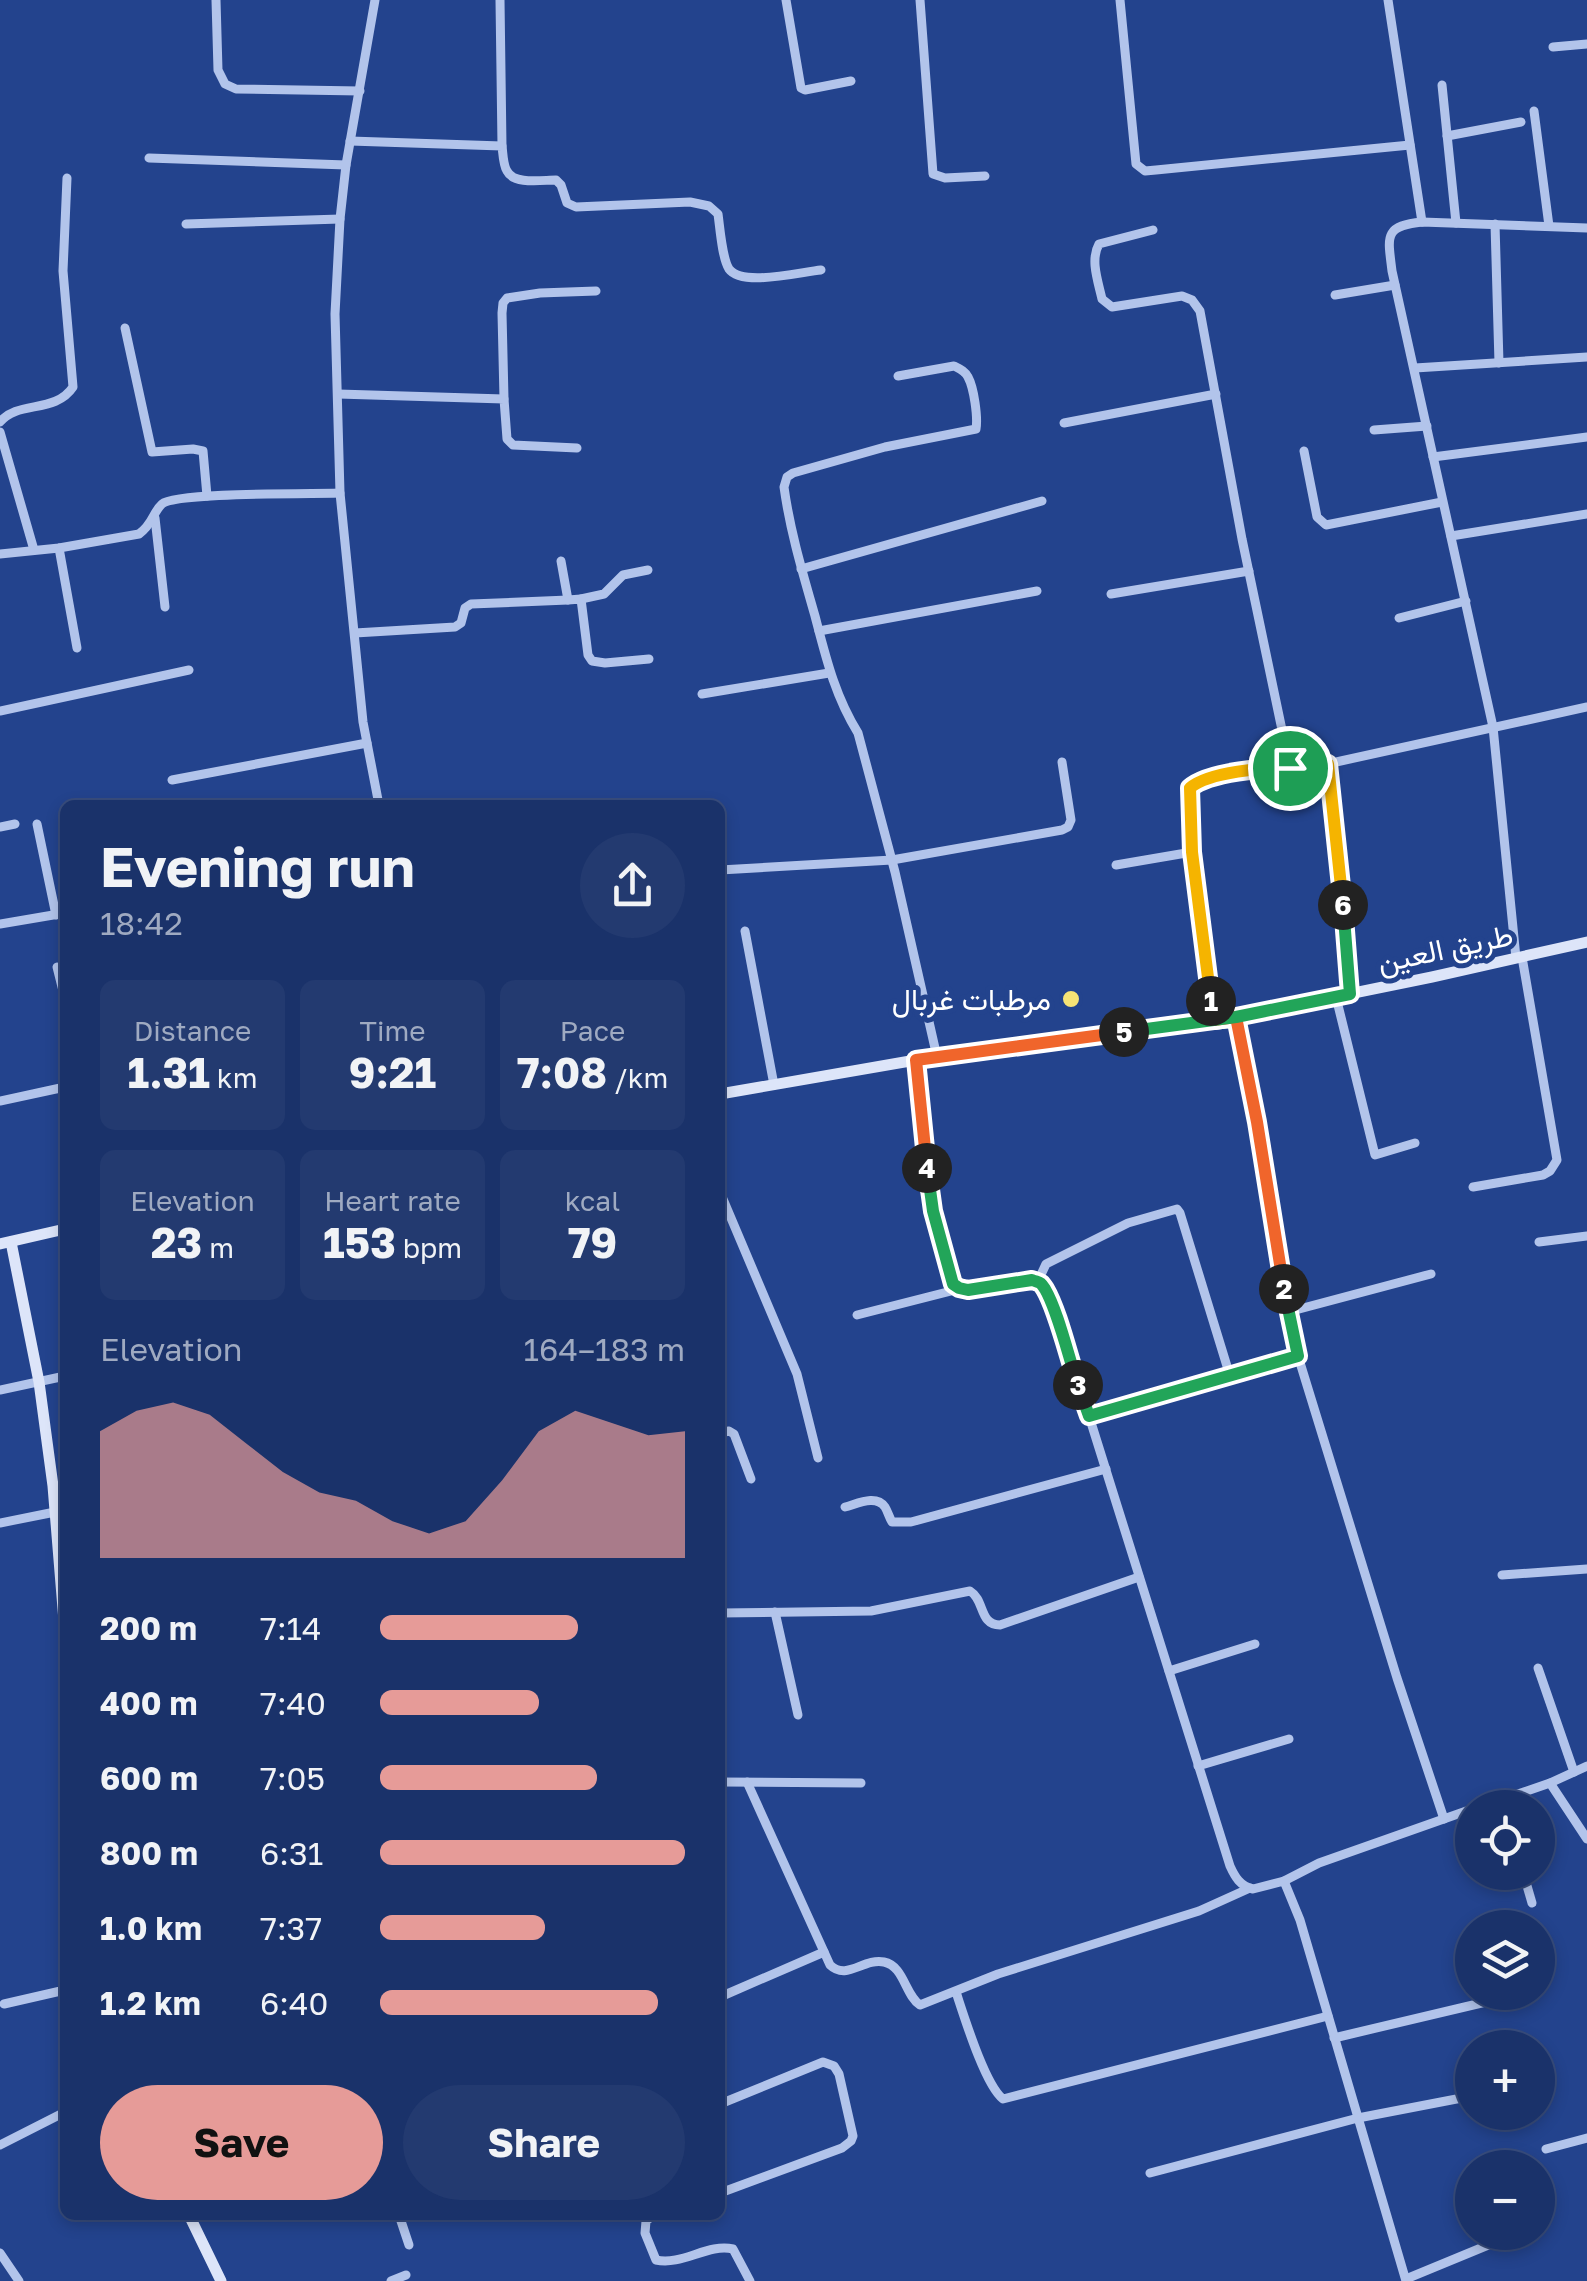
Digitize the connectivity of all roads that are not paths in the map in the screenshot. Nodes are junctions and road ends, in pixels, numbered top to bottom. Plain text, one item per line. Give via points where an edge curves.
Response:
1 (216, 0) edge
2 (375, 0) edge
3 (500, 0) edge
4 (786, 0) edge
5 (920, 0) edge
6 (1120, 0) edge
7 (1388, 0) edge
8 (1587, 44) edge
9 (1552, 47) dead end
10 (851, 81) dead end
11 (1442, 85) dead end
12 (360, 90) junction
13 (1534, 111) dead end
14 (1521, 122) dead end
15 (1447, 136) junction
16 (350, 141) junction
17 (1410, 145) junction
18 (502, 146) junction
19 (149, 158) dead end
20 (346, 165) junction
21 (985, 176) dead end
22 (68, 178) dead end
23 (340, 219) junction
24 (1422, 222) junction
25 (1456, 223) junction
26 (186, 224) dead end
27 (1494, 224) junction
28 (1549, 226) junction
29 (1587, 228) edge
30 (1153, 230) dead end
31 (821, 270) dead end
32 (1395, 285) junction
33 (596, 290) dead end
34 (1335, 295) dead end
35 (125, 328) dead end
36 (1587, 356) edge
37 (1499, 362) junction
38 (1415, 368) junction
39 (898, 376) dead end
40 (338, 394) junction
41 (1216, 394) junction
42 (504, 399) junction
43 (0, 422) edge
44 (1064, 423) dead end
45 (1427, 426) junction
46 (1374, 430) dead end
47 (0, 432) edge
48 (1587, 437) edge
49 (577, 448) dead end
50 (1304, 451) dead end
51 (1433, 457) junction
52 (340, 494) junction
53 (208, 496) junction
54 (1042, 502) dead end
55 (1442, 502) junction
56 (1587, 514) edge
57 (155, 515) junction
58 (1450, 536) junction
59 (59, 548) junction
60 (34, 550) junction
61 (0, 554) edge
62 (561, 561) dead end
63 (801, 569) junction
64 (648, 570) dead end
65 (1249, 571) junction
66 (1037, 590) dead end
67 (1111, 594) dead end
68 (582, 599) junction
69 (568, 600) junction
70 (1466, 601) junction
71 (165, 607) dead end
72 (1398, 618) dead end
73 (819, 631) junction
74 (355, 633) junction
75 (77, 648) dead end
76 (649, 658) dead end
77 (190, 670) dead end
78 (829, 674) junction
79 (702, 694) dead end
80 (1587, 707) edge
81 (0, 710) edge
82 (1493, 727) junction
83 (367, 743) junction
84 (1062, 762) dead end
85 (1328, 764) junction
86 (1290, 768) junction
87 (172, 780) dead end
88 (378, 800) edge
89 (15, 824) dead end
90 (37, 824) dead end
91 (0, 827) edge
92 (1192, 852) junction
93 (892, 860) junction
94 (1116, 864) dead end
95 (725, 870) edge
96 (60, 910) edge
97 (60, 914) edge
98 (0, 924) edge
99 (746, 931) dead end
100 (1587, 942) edge
101 (1519, 957) junction
102 (57, 966) dead end
103 (60, 978) edge
104 (1350, 994) junction
105 (1336, 997) junction
106 (1236, 1017) junction
107 (1214, 1020) junction
108 (937, 1056) junction
109 (916, 1060) junction
110 (774, 1084) junction
111 (60, 1088) edge
112 (725, 1093) edge
113 (0, 1100) edge
114 (1415, 1143) dead end
115 (1472, 1187) dead end
116 (725, 1204) edge
117 (60, 1230) edge
118 (1587, 1236) edge
119 (1539, 1242) dead end
120 (6, 1243) edge
121 (1431, 1274) dead end
122 (1038, 1281) junction
123 (959, 1288) junction
124 (1288, 1312) junction
125 (857, 1315) dead end
126 (1298, 1356) junction
127 (1230, 1376) junction
128 (60, 1377) edge
129 (39, 1382) junction
130 (0, 1390) edge
131 (1089, 1416) junction
132 (725, 1432) edge
133 (818, 1458) dead end
134 (1106, 1469) junction
135 (751, 1479) dead end
136 (59, 1485) edge
137 (845, 1507) dead end
138 (55, 1512) junction
139 (0, 1523) edge
140 (1587, 1569) edge
141 (60, 1572) edge
142 (1502, 1575) dead end
143 (1140, 1576) junction
144 (725, 1612) edge
145 (775, 1612) junction
146 (1255, 1644) dead end
147 (1538, 1668) dead end
148 (1169, 1671) junction
149 (798, 1715) dead end
150 (1289, 1739) dead end
151 (1198, 1766) junction
152 (1587, 1766) edge
153 (1574, 1772) junction
154 (725, 1782) edge
155 (747, 1782) junction
156 (861, 1783) dead end
157 (1550, 1783) junction
158 (1534, 1790) edge
159 (1455, 1815) edge
160 (1444, 1819) junction
161 (1587, 1838) edge
162 (1284, 1880) junction
163 (1250, 1888) junction
164 (1528, 1890) edge
165 (1532, 1903) dead end
166 (824, 1952) junction
167 (60, 1991) edge
168 (956, 1992) junction
169 (725, 1995) edge
170 (4, 2004) dead end
171 (1455, 2009) edge
172 (1328, 2016) junction
173 (1334, 2038) junction
174 (1455, 2099) edge
175 (725, 2102) edge
176 (60, 2115) edge
177 (1358, 2118) junction
178 (1587, 2138) edge
179 (0, 2145) edge
180 (1546, 2149) dead end
181 (1150, 2173) dead end
182 (725, 2191) edge
183 (191, 2220) edge
184 (400, 2220) edge
185 (646, 2220) edge
186 (408, 2245) dead end
187 (1479, 2250) edge
188 (0, 2253) edge
189 (406, 2275) dead end
190 (1406, 2280) edge
191 (19, 2281) edge
192 (221, 2281) edge
193 (391, 2281) edge
194 (750, 2281) edge

1 - 12 street via 218,70 226,84
2 - 12 street
3 - 18 street
4 - 10 street via 801,88
5 - 21 street via 933,174
6 - 17 street via 1141,169
7 - 17 street
8 - 9 street
11 - 15 street
12 - 16 street
13 - 28 street
14 - 15 street
15 - 25 street
16 - 18 street
16 - 20 street
17 - 24 street
18 - 31 street via 507,173 556,180 576,207 708,206 718,214 726,266 737,276
19 - 20 street
20 - 23 street
22 - 43 street via 63,271 73,386 62,400 7,414
23 - 26 street
23 - 40 street
24 - 25 street
24 - 32 street via 1400,224 1390,238
25 - 27 street
27 - 28 street
27 - 37 street
28 - 29 street
30 - 41 street via 1096,248 1102,299 1112,307 1192,300 1200,311
32 - 34 street
32 - 38 street
33 - 42 street via 507,298
35 - 53 street via 152,452 202,452
36 - 37 street
37 - 38 street
38 - 45 street
39 - 63 street via 962,370 976,428 788,475 785,492
40 - 42 street
40 - 52 street
41 - 44 street
41 - 65 street
42 - 49 street via 513,445
45 - 46 street
45 - 51 street
47 - 60 street
48 - 51 street
50 - 55 street via 1317,517 1326,525
51 - 55 street
52 - 53 street
52 - 74 street
53 - 57 street via 166,501
54 - 63 street
55 - 58 street
56 - 58 street
57 - 59 street via 139,534
57 - 71 street
58 - 70 street
59 - 60 street
59 - 75 street
60 - 61 street
62 - 69 street
63 - 73 street
64 - 68 street via 623,575 604,594
65 - 67 street
65 - 86 street
66 - 73 street
68 - 69 street
68 - 76 street via 592,661
69 - 74 street via 471,604 456,627
70 - 72 street
70 - 82 street
73 - 78 street
74 - 83 street
77 - 81 street
78 - 79 street
78 - 93 street via 858,733
80 - 82 street
82 - 85 street
82 - 101 street
83 - 87 street
83 - 88 street
84 - 93 street via 1070,820 1062,830
85 - 86 street
85 - 104 street
86 - 92 street via 1191,786
89 - 91 street
90 - 96 street
92 - 94 street
92 - 107 street
93 - 95 street
93 - 108 street
97 - 98 street
99 - 110 street
100 - 101 main road, طريق العين
101 - 104 main road, طريق العين
101 - 115 street via 1558,1160 1542,1176
102 - 103 street
104 - 105 main road, طريق العين
105 - 106 main road, طريق العين
105 - 114 street via 1375,1155
106 - 107 main road, طريق العين
106 - 124 street
107 - 108 main road, طريق العين
108 - 109 main road, طريق العين
109 - 110 main road, طريق العين
109 - 123 street via 933,1211
110 - 112 main road, طريق العين
111 - 113 street
116 - 133 street via 797,1374
117 - 120 main road
118 - 119 street
120 - 129 main road
121 - 124 street
122 - 123 street
122 - 127 street via 1046,1264 1128,1223 1177,1210
122 - 131 street
123 - 125 street
124 - 126 street
126 - 127 street
126 - 160 street
127 - 131 street
128 - 129 street
129 - 130 street
129 - 136 main road
131 - 134 street
132 - 135 street via 734,1434
134 - 137 street via 910,1522 892,1522 875,1500
134 - 143 street
136 - 138 main road
138 - 139 street
138 - 141 main road
140 - 142 street
143 - 145 street via 1000,1625 988,1622 970,1591 871,1611
143 - 148 street
144 - 145 street
145 - 149 street
146 - 148 street
147 - 153 street
148 - 151 street
150 - 151 street
151 - 163 street via 1230,1866
152 - 153 street
153 - 157 street
154 - 155 street
155 - 156 street
155 - 166 street
157 - 158 street
157 - 161 street
159 - 160 street
160 - 162 street
162 - 163 street
162 - 172 street
163 - 168 street
164 - 165 street
166 - 168 street via 838,1972 891,1964 916,2004
166 - 169 street
167 - 170 street
168 - 172 street via 1003,2099
171 - 173 street
172 - 173 street
173 - 177 street
174 - 177 street
175 - 182 street via 823,2062 839,2074 853,2136 842,2148
176 - 179 street
177 - 181 street
177 - 190 street
178 - 180 street
183 - 192 main road
184 - 186 street
185 - 194 street via 656,2260 733,2249
187 - 190 street
188 - 191 street
189 - 193 street

